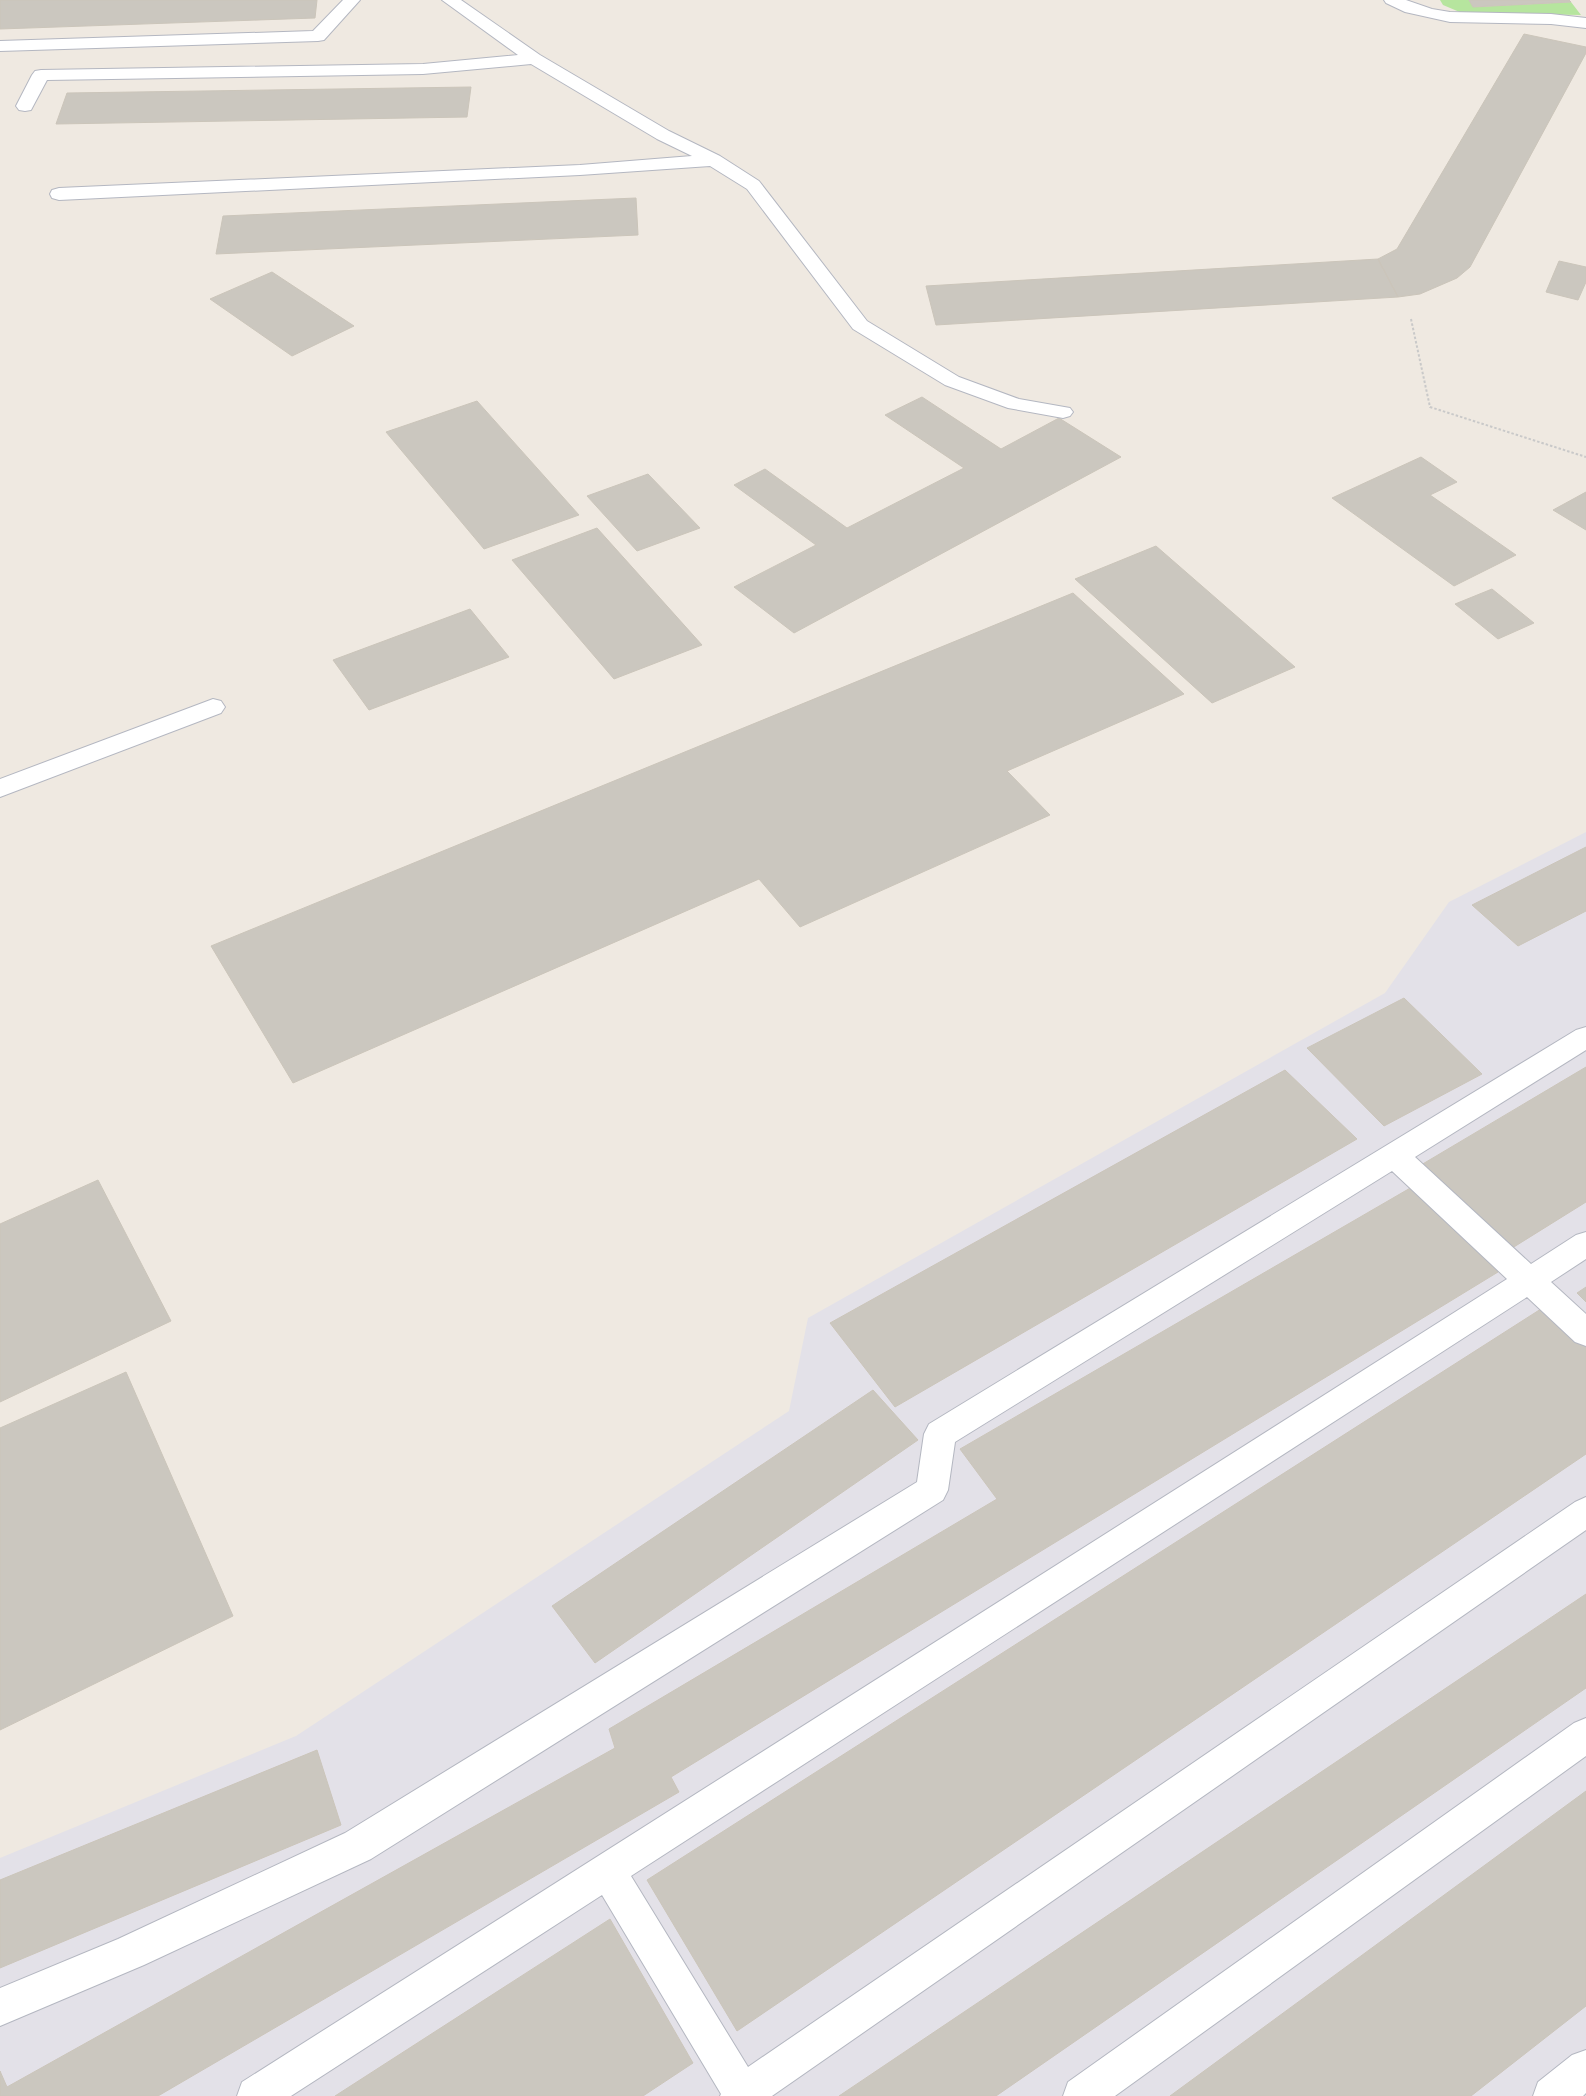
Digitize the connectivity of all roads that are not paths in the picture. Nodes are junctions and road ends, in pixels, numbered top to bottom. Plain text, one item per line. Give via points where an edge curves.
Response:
1 (352, 0) edge
2 (450, 0) edge
3 (1392, 0) edge
4 (1586, 23) edge
5 (0, 46) edge
6 (534, 59) junction
7 (25, 106) dead end
8 (714, 160) junction
9 (59, 194) dead end
10 (1063, 412) dead end
11 (212, 707) dead end
12 (0, 788) edge
13 (1586, 1037) edge
14 (1394, 1155) junction
15 (1586, 1244) edge
16 (1529, 1280) junction
17 (1586, 1333) edge
18 (1586, 1512) edge
19 (1586, 1735) edge
20 (607, 1870) junction
21 (0, 2007) edge
22 (1586, 2069) edge
23 (742, 2095) edge
24 (256, 2096) edge
25 (1082, 2096) edge
26 (1552, 2096) edge

1 - 5 street via 318,36
2 - 6 street
3 - 4 street via 1444,17 1552,19
6 - 7 street via 423,70 41,75
6 - 8 street via 663,135
8 - 9 street via 571,170
8 - 10 street via 753,185 860,325 952,381 1015,404
11 - 12 street
13 - 14 street
14 - 16 street
14 - 21 street via 940,1434 932,1490 358,1846 131,1952
15 - 16 street
16 - 17 street
16 - 20 street
18 - 23 street
19 - 25 street
20 - 23 street
20 - 24 street
22 - 26 street

